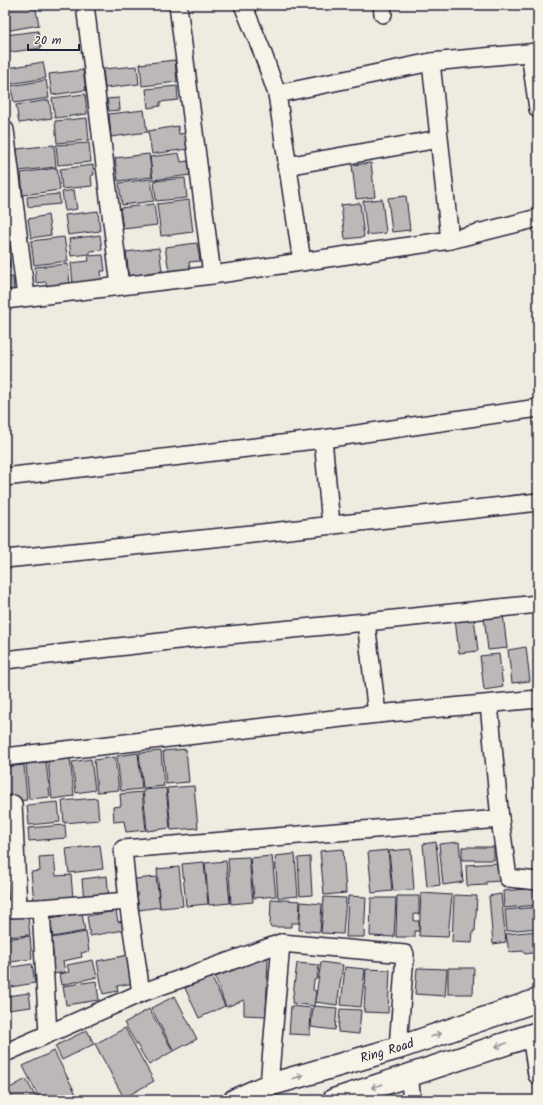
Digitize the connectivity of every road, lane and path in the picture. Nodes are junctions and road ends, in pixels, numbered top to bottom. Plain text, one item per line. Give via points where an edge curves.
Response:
1 (85, 5) edge
2 (243, 5) edge
3 (182, 6) edge
4 (534, 52) edge
5 (430, 62) junction
6 (277, 94) junction
7 (538, 109) edge
8 (5, 130) edge
9 (439, 139) junction
10 (286, 166) junction
11 (538, 218) edge
12 (450, 240) junction
13 (302, 262) junction
14 (212, 275) junction
15 (120, 286) junction
16 (26, 297) junction
17 (5, 300) edge
18 (538, 408) edge
19 (323, 439) junction
20 (5, 477) edge
21 (538, 502) edge
22 (331, 525) junction
23 (5, 559) edge
24 (538, 604) edge
25 (366, 622) junction
26 (5, 660) edge
27 (538, 699) edge
28 (489, 704) junction
29 (377, 714) junction
30 (5, 757) edge
31 (13, 804) dead end
32 (500, 819) junction
33 (538, 881) edge
34 (128, 901) junction
35 (41, 908) junction
36 (11, 909) edge
37 (282, 943) junction
38 (141, 993) junction
39 (538, 1000) edge
40 (48, 1034) junction
41 (535, 1034) edge
42 (398, 1048) junction
43 (5, 1053) edge
44 (409, 1075) junction
45 (538, 1075) edge
46 (269, 1085) junction
47 (235, 1100) edge
48 (334, 1100) edge
49 (412, 1100) edge

1 - 15 street
2 - 6 street
3 - 14 street
4 - 5 street
4 - 7 street
5 - 6 street
5 - 9 street
6 - 10 street
8 - 16 street
9 - 10 street
9 - 12 street
10 - 13 street
11 - 12 street
12 - 13 street
13 - 14 street
14 - 15 street
15 - 16 street
16 - 17 street
18 - 19 street
19 - 20 street
19 - 22 street
21 - 22 street
22 - 23 street
24 - 25 street
25 - 26 street
25 - 29 street
27 - 28 street
28 - 29 street
28 - 32 street
29 - 30 street
31 - 36 street
32 - 33 street via 508,878
32 - 34 street via 123,849
34 - 35 street
34 - 38 street
35 - 36 street
35 - 40 street
37 - 38 street
37 - 42 street via 405,954
37 - 46 street
38 - 40 street
42 -> 39 highway, Ring Road
40 - 43 street
41 -> 44 highway
41 - 45 street
46 -> 42 highway, Ring Road
44 -> 48 highway
44 - 49 street
46 - 47 highway, Ring Road

